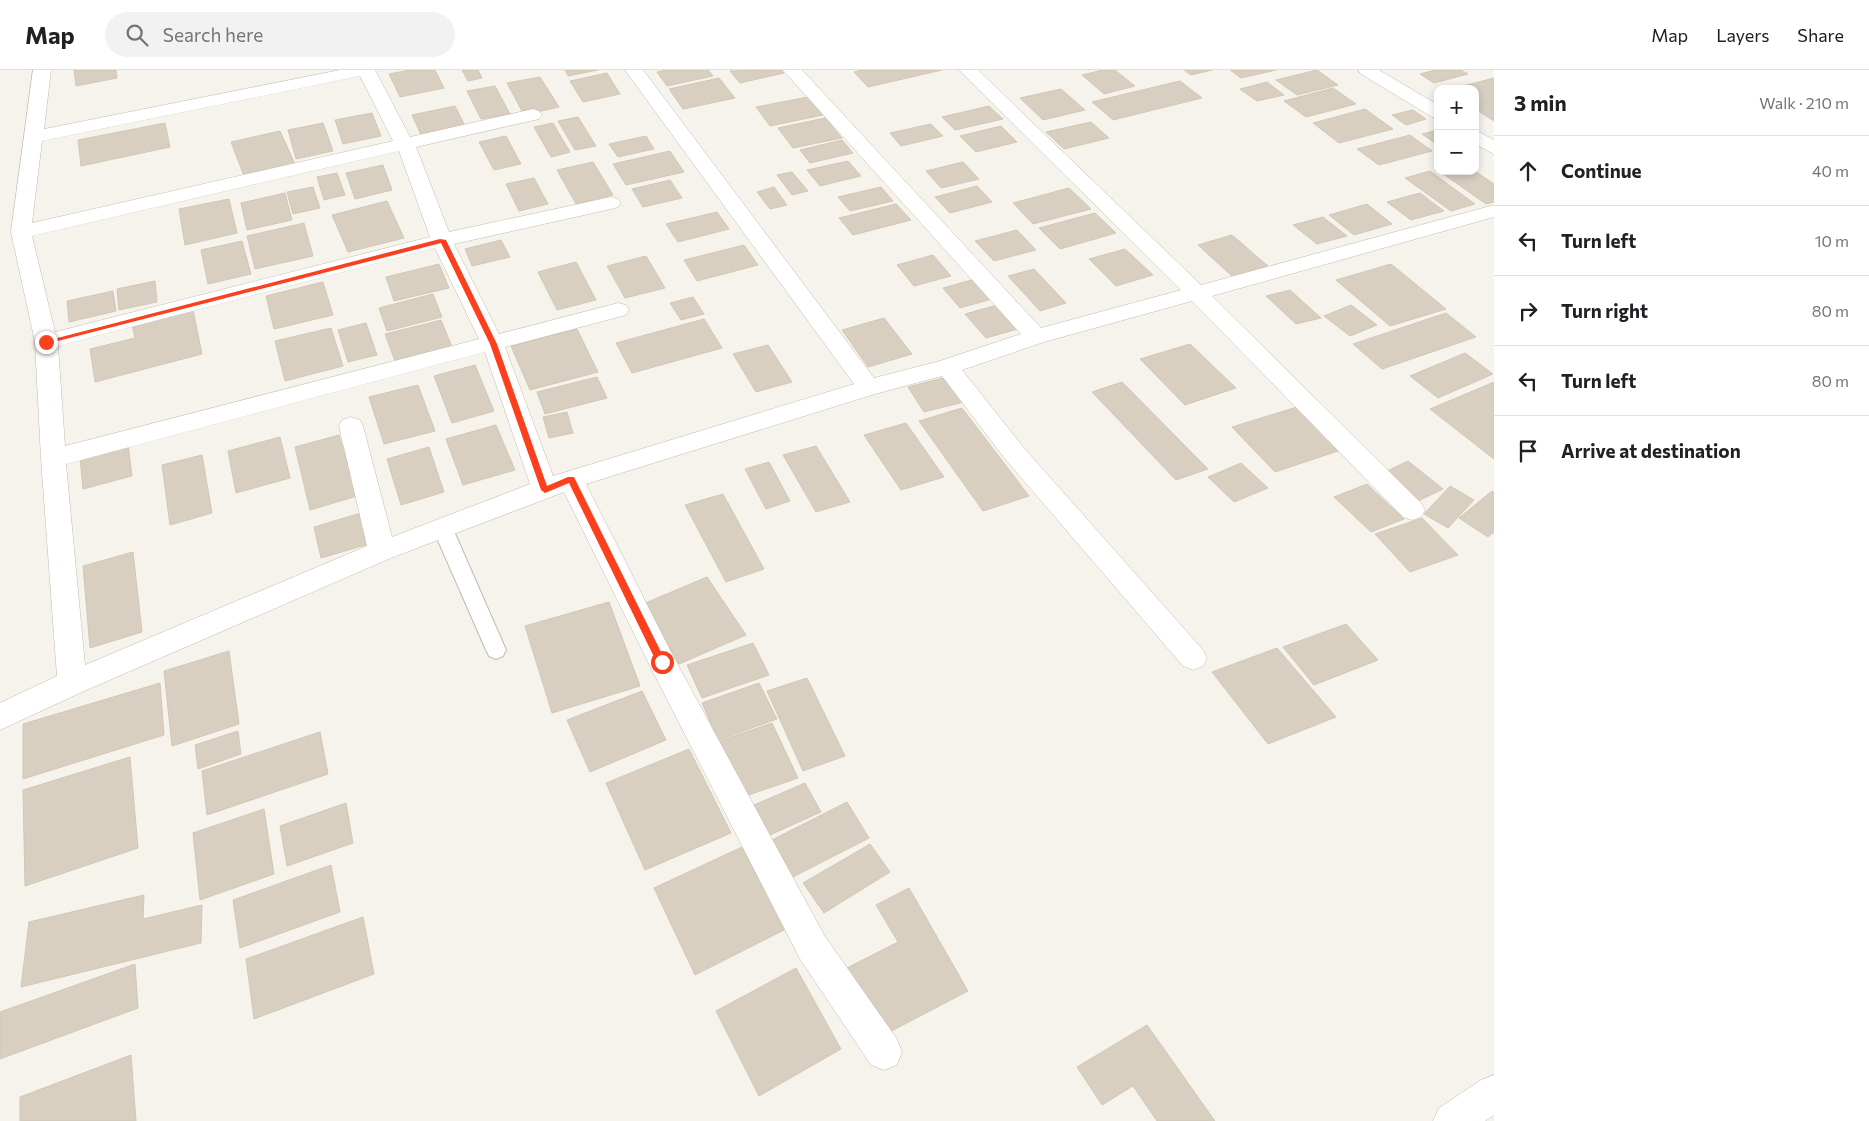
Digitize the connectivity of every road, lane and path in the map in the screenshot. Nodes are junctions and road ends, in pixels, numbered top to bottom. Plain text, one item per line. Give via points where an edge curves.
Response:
1 (42, 70) edge
2 (366, 70) edge
3 (634, 70) edge
4 (792, 70) edge
5 (968, 70) edge
6 (1367, 70) edge
7 (1434, 112) edge
8 (533, 115) dead end
9 (33, 137) junction
10 (1479, 139) edge
11 (405, 146) junction
12 (1494, 148) edge
13 (611, 203) dead end
14 (1494, 211) edge
15 (22, 232) junction
16 (442, 240) junction
17 (1198, 294) junction
18 (618, 310) dead end
19 (1036, 337) junction
20 (46, 342) junction
21 (493, 344) junction
22 (946, 368) junction
23 (869, 388) junction
24 (350, 426) dead end
25 (53, 458) junction
26 (558, 484) junction
27 (1412, 510) dead end
28 (443, 529) junction
29 (382, 551) junction
30 (496, 650) dead end
31 (1193, 658) dead end
32 (72, 684) junction
33 (0, 717) edge
34 (884, 1052) dead end
35 (1494, 1093) edge
36 (1452, 1121) edge

1 - 9 street
2 - 9 street
2 - 11 street
3 - 23 street
4 - 19 street
5 - 17 street
6 - 7 street
8 - 11 street
9 - 15 street
10 - 12 street
11 - 15 street
11 - 16 street
13 - 16 street
14 - 17 street
15 - 20 street
16 - 20 street
16 - 21 street
17 - 19 street
17 - 27 street
18 - 21 street
19 - 22 street
20 - 25 street
21 - 25 street
21 - 26 street
22 - 23 street
22 - 31 street via 1015,454
23 - 26 street
24 - 29 street
25 - 32 street
26 - 28 street
26 - 34 street via 662,662 812,947
28 - 29 street
28 - 30 lane
29 - 32 street
32 - 33 street
35 - 36 street

